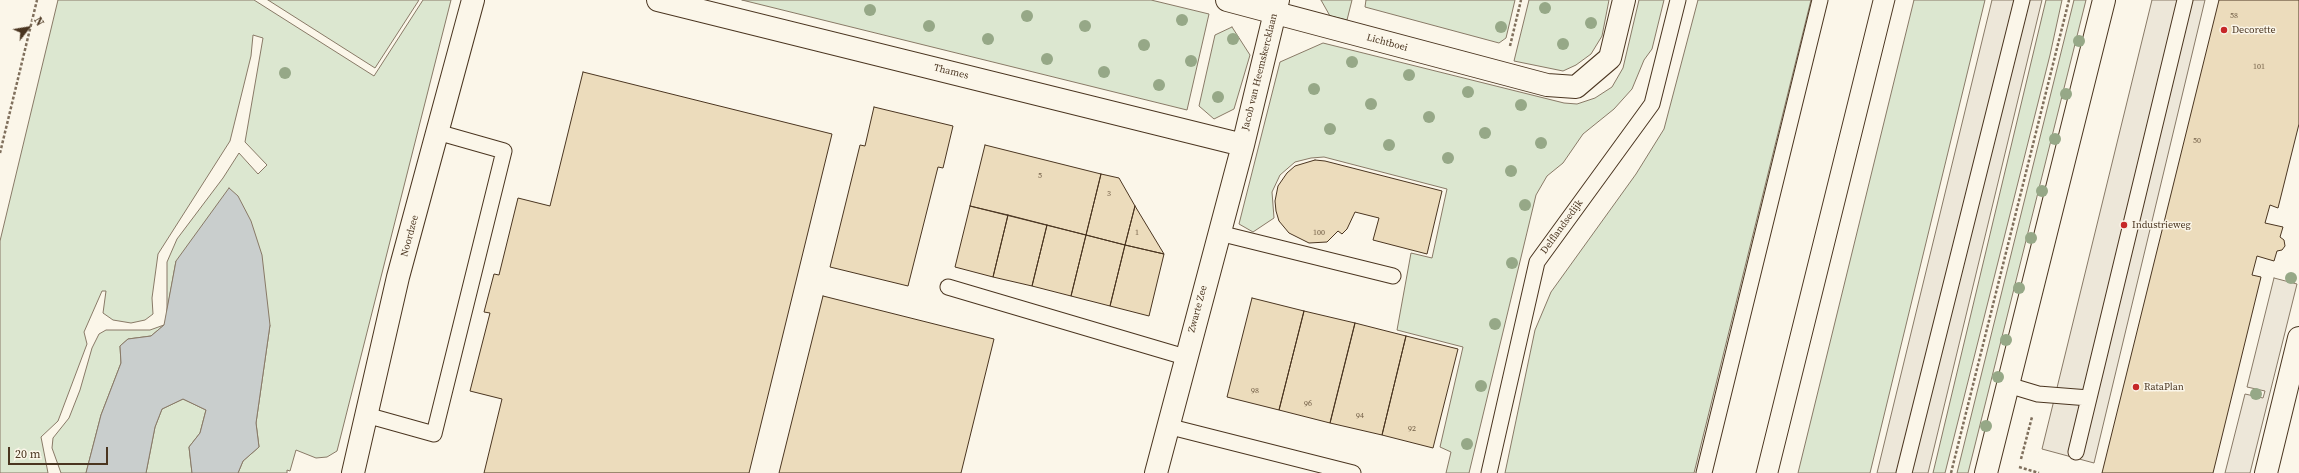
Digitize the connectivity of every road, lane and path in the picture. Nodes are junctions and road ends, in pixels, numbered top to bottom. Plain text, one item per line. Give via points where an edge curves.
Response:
1 (37, 0) edge
2 (473, 0) edge
3 (658, 0) edge
4 (1227, 0) edge
5 (1521, 0) edge
6 (1624, 0) edge
7 (1678, 0) edge
8 (1820, 0) edge
9 (2022, 0) edge
10 (2069, 0) edge
11 (2104, 0) edge
12 (2185, 0) edge
13 (1276, 6) edge
14 (1503, 73) junction
15 (437, 132) junction
16 (1243, 145) junction
17 (0, 153) edge
18 (1219, 233) junction
19 (1393, 276) dead end
20 (948, 287) dead end
21 (2299, 338) edge
22 (1186, 357) junction
23 (2008, 385) junction
24 (2089, 398) junction
25 (366, 415) junction
26 (1167, 426) junction
27 (2076, 452) dead end
28 (2019, 467) dead end
29 (353, 473) edge
30 (1156, 473) edge
31 (1353, 473) edge
32 (1489, 473) edge
33 (1704, 473) edge
34 (1904, 473) edge
35 (1951, 473) edge
36 (1986, 473) edge
37 (2039, 473) edge
38 (2266, 473) edge

1 - 17 path
2 - 15 street, Noordzee
3 - 16 street, Thames
4 - 13 street, Lichtboei
5 - 14 path
6 - 14 street, Lichtboei via 1610,58 1576,87 1547,84
7 - 32 lane, Delflandsedijk via 1652,104 1537,262
8 - 33 lane
9 - 34 lane
10 - 35 path
11 - 23 street
12 - 24 lane
13 - 14 street, Lichtboei
13 - 16 street, Jacob van Heemskercklaan
15 - 25 street, Noordzee via 398,277
15 - 25 lane via 504,151 434,434
16 - 18 street, Zwarte Zee
18 - 19 lane
18 - 22 street, Zwarte Zee
20 - 22 lane
21 - 38 street
22 - 26 street, Zwarte Zee
23 - 24 lane via 2038,394
23 - 36 street
24 - 27 lane
25 - 29 street, Noordzee
26 - 30 street, Zwarte Zee
26 - 31 lane
28 - 37 path

